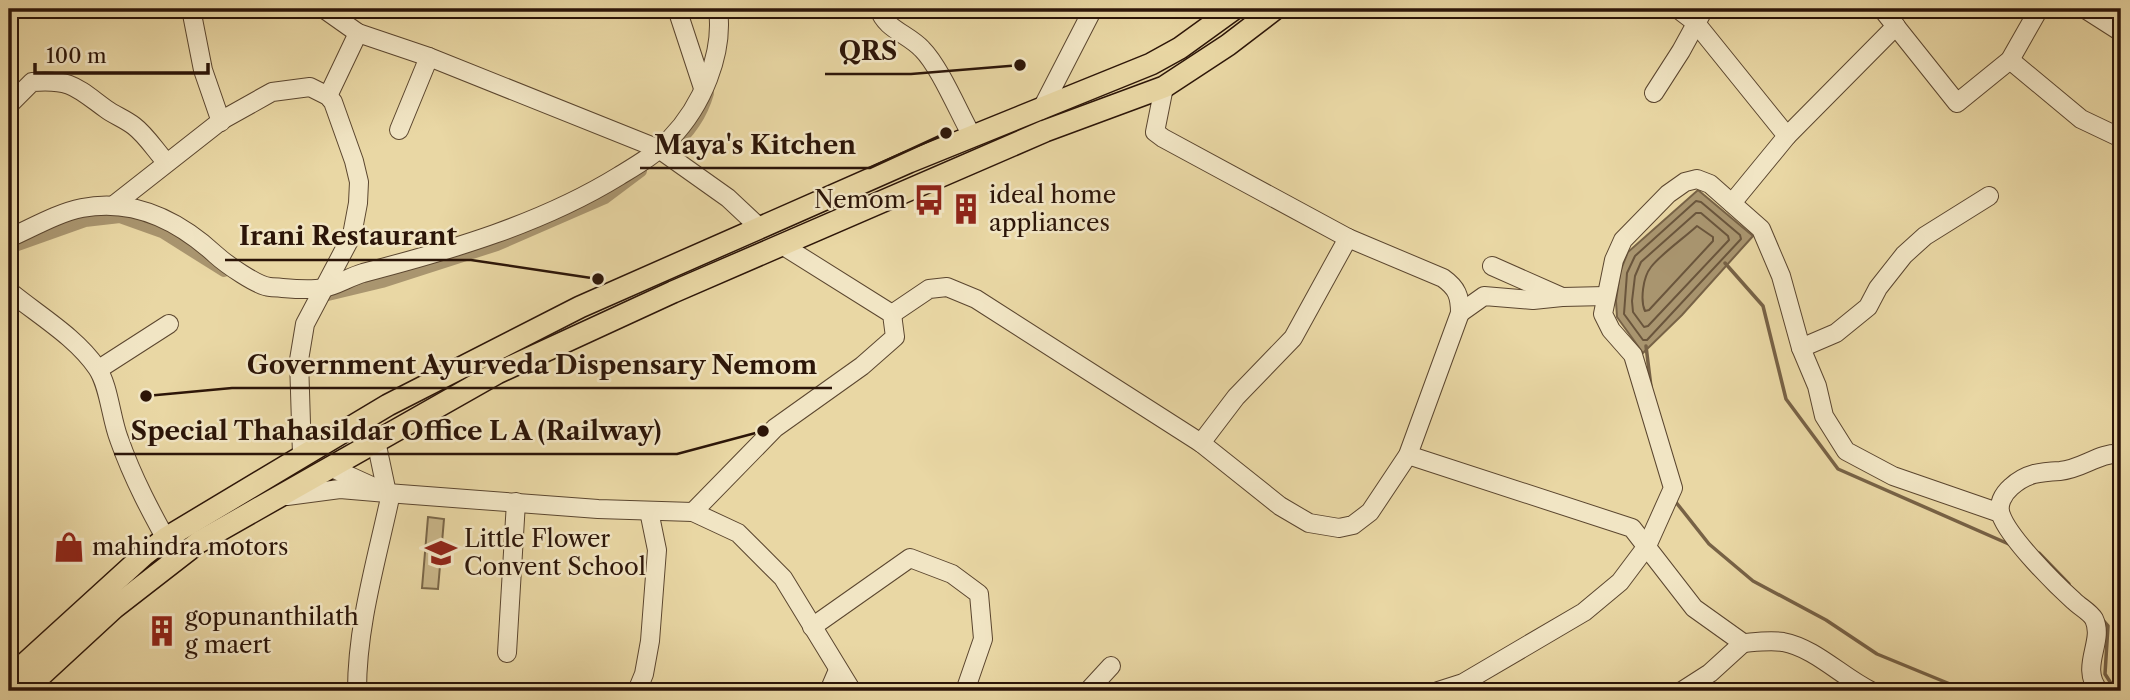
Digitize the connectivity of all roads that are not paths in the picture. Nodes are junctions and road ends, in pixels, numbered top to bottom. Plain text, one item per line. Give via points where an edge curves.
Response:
1 (191, 9) edge
2 (324, 9) edge
3 (677, 9) edge
4 (718, 9) edge
5 (879, 9) edge
6 (1093, 9) edge
7 (1234, 9) edge
8 (1275, 9) edge
9 (1678, 9) edge
10 (1882, 9) edge
11 (2039, 9) edge
12 (2085, 9) edge
13 (1700, 15) edge
14 (1896, 26) junction
15 (2121, 32) edge
16 (358, 33) junction
17 (429, 57) junction
18 (2010, 60) junction
19 (1164, 87) junction
20 (703, 88) junction
21 (1654, 93) dead end
22 (328, 96) junction
23 (9, 105) edge
24 (1043, 120) junction
25 (221, 122) junction
26 (399, 130) dead end
27 (972, 136) junction
28 (1787, 136) junction
29 (2121, 138) edge
30 (659, 149) junction
31 (166, 162) junction
32 (1989, 196) dead end
33 (1732, 203) junction
34 (114, 204) junction
35 (760, 228) junction
36 (9, 238) edge
37 (1348, 238) junction
38 (782, 245) junction
39 (1492, 266) dead end
40 (325, 288) junction
41 (9, 291) edge
42 (1606, 296) junction
43 (1562, 297) junction
44 (1460, 313) junction
45 (892, 314) junction
46 (169, 324) dead end
47 (1801, 348) junction
48 (99, 369) junction
49 (376, 441) junction
50 (1201, 443) junction
51 (310, 451) junction
52 (2121, 454) edge
53 (1408, 455) junction
54 (332, 468) junction
55 (389, 493) junction
56 (277, 497) junction
57 (516, 502) junction
58 (649, 511) junction
59 (693, 513) junction
60 (2000, 513) junction
61 (166, 538) junction
62 (1647, 546) junction
63 (177, 559) junction
64 (812, 626) junction
65 (1743, 643) junction
66 (507, 653) dead end
67 (1111, 666) dead end
68 (838, 670) junction
69 (9, 678) edge
70 (24, 691) edge
71 (357, 691) edge
72 (637, 691) edge
73 (830, 691) edge
74 (852, 691) edge
75 (965, 691) edge
76 (1088, 691) edge
77 (1438, 691) edge
78 (1682, 691) edge
79 (1871, 691) edge
80 (2099, 691) edge

1 - 25 street via 203,70
2 - 16 street
3 - 20 street
4 - 20 street via 720,31
5 - 27 street via 882,19 929,57
6 - 24 street
7 - 24 main road via 1180,48
8 - 19 main road
9 - 13 street
10 - 14 street
11 - 18 street
12 - 15 street
13 - 21 street
13 - 28 street
14 - 18 street via 1957,103
14 - 28 street
16 - 17 street
16 - 22 street
17 - 26 street
17 - 30 street
18 - 29 street via 2081,119
19 - 24 main road
19 - 37 street via 1155,132
20 - 30 street via 690,115
22 - 25 street via 310,87 272,92
22 - 40 street via 354,161 359,193 352,235
23 - 31 street via 32,82 67,84 135,127
24 - 27 main road
24 - 38 main road
25 - 31 street
27 - 35 main road
28 - 33 street
30 - 35 street via 729,198
30 - 40 street via 585,197 466,245
31 - 34 street
32 - 47 street via 1925,236 1904,255 1868,307 1836,333
33 - 42 street via 1697,179 1668,194 1623,240
33 - 47 street via 1761,229 1781,276
34 - 36 street via 81,208
34 - 40 street via 162,217 265,287
35 - 51 main road via 580,307 413,392
37 - 44 street via 1443,278 1460,297
37 - 50 street via 1293,338 1236,397
38 - 45 street
38 - 49 main road via 497,373
39 - 43 street
40 - 51 street via 305,324 299,360
41 - 48 street via 79,347
42 - 43 street
42 - 62 street via 1603,314 1633,355 1674,488
43 - 44 street via 1484,296
44 - 53 street
45 - 50 street via 929,289 947,287 976,299
45 - 59 street via 895,337 775,428
46 - 48 street
47 - 60 street via 1824,416 1846,451 1893,476
48 - 61 street via 128,465
49 - 54 main road
49 - 55 street
50 - 53 street via 1280,506 1309,523 1339,528 1353,525 1370,512
51 - 54 main road
51 - 61 main road
52 - 60 street via 2103,456 2073,470 2028,474 2006,491
53 - 62 street via 1632,528
54 - 55 street
54 - 56 main road
55 - 56 street via 340,489
55 - 57 street
55 - 71 street via 362,627
56 - 63 main road
57 - 58 street
57 - 66 street
58 - 59 street
58 - 72 street via 657,550 650,641
59 - 64 street via 738,533 783,578
60 - 80 street via 2019,542 2092,616 2096,628 2090,671
61 - 63 street
61 - 69 main road
62 - 65 street via 1695,608
62 - 77 street via 1620,582 1584,612 1463,683
63 - 70 main road via 114,608
64 - 68 street
64 - 75 street via 910,558 951,574 979,594 983,639
65 - 78 street
65 - 79 street via 1785,642
67 - 76 street
68 - 73 street
68 - 74 street

